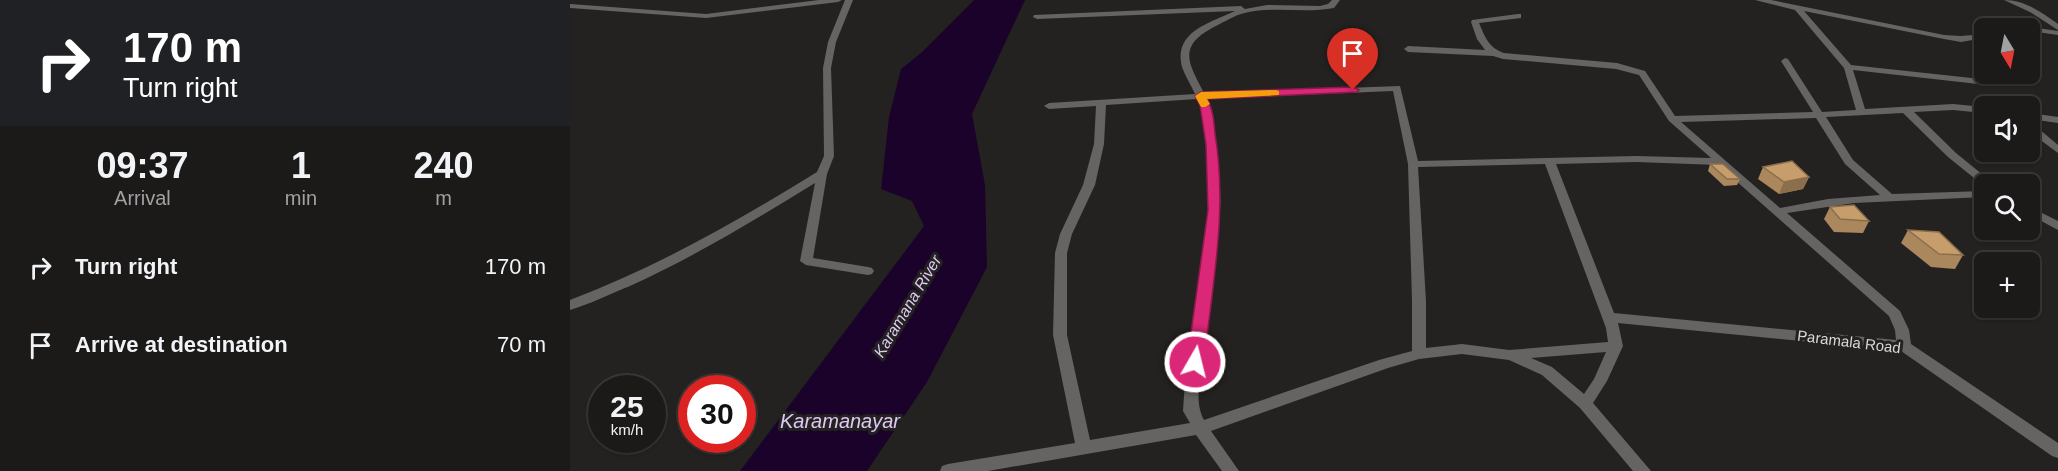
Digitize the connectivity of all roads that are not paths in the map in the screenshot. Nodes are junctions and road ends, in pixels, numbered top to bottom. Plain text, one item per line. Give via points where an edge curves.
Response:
1 (838, 0) edge
2 (849, 0) edge
3 (1159, 0) edge
4 (1336, 0) edge
5 (1760, 0) edge
6 (2008, 0) edge
7 (570, 6) edge
8 (1257, 8) junction
9 (1160, 10) junction
10 (1798, 10) junction
11 (1518, 16) dead end
12 (1037, 17) dead end
13 (2058, 28) edge
14 (2040, 30) edge
15 (2058, 33) edge
16 (1974, 37) edge
17 (1408, 49) dead end
18 (1494, 53) junction
19 (1785, 61) dead end
20 (1848, 67) junction
21 (1974, 81) edge
22 (1201, 96) junction
23 (1101, 102) junction
24 (1049, 106) dead end
25 (1974, 109) edge
26 (1907, 111) junction
27 (1861, 112) junction
28 (1818, 115) junction
29 (2040, 117) edge
30 (1672, 118) junction
31 (2058, 120) edge
32 (2040, 135) edge
33 (2058, 150) edge
34 (1549, 160) junction
35 (1724, 162) junction
36 (1413, 164) junction
37 (822, 174) junction
38 (1976, 174) edge
39 (1974, 194) edge
40 (1889, 197) junction
41 (1776, 212) junction
42 (2040, 216) edge
43 (2058, 226) edge
44 (868, 271) dead end
45 (570, 305) edge
46 (1609, 317) junction
47 (1616, 346) junction
48 (1904, 346) junction
49 (1419, 354) junction
50 (1511, 354) junction
51 (1585, 404) junction
52 (1200, 428) junction
53 (1084, 448) junction
54 (2058, 452) edge
55 (948, 471) edge
56 (1231, 471) edge
57 (1642, 471) edge

1 - 7 street via 706,16
2 - 37 street via 826,68 829,156
3 - 9 street
4 - 8 street via 1320,8
5 - 10 street
6 - 13 street via 2033,10
8 - 9 street
8 - 22 street via 1225,17 1188,41 1187,69
9 - 12 street
10 - 16 street via 1944,37
10 - 20 street
11 - 18 street via 1475,22 1482,43
14 - 15 street
17 - 18 street
18 - 30 street via 1637,71 1646,77
19 - 28 street
20 - 21 street
20 - 27 street
22 - 23 street
22 - 36 street via 1397,88
22 - 52 street via 1211,145 1215,210 1192,381 1191,411
23 - 24 street
23 - 53 street via 1099,144 1089,185 1065,234 1061,253 1060,335
25 - 26 street
26 - 27 street
26 - 38 street
27 - 28 street
28 - 30 street
28 - 40 street via 1849,162
29 - 31 street
30 - 35 street
32 - 33 street
34 - 35 street
34 - 36 street
34 - 46 street
35 - 41 street
36 - 49 street
37 - 44 street via 806,261
37 - 45 street via 740,225 616,289
39 - 40 street
40 - 41 street via 1817,203
41 - 48 street via 1895,314
42 - 43 street
46 - 47 street
46 - 48 street, Paramala Road
47 - 50 street
47 - 51 street
48 - 54 street, Paramala Road
49 - 50 street via 1462,349
49 - 52 street
50 - 51 street via 1547,371
51 - 57 street
52 - 53 street
52 - 56 street
53 - 55 street

